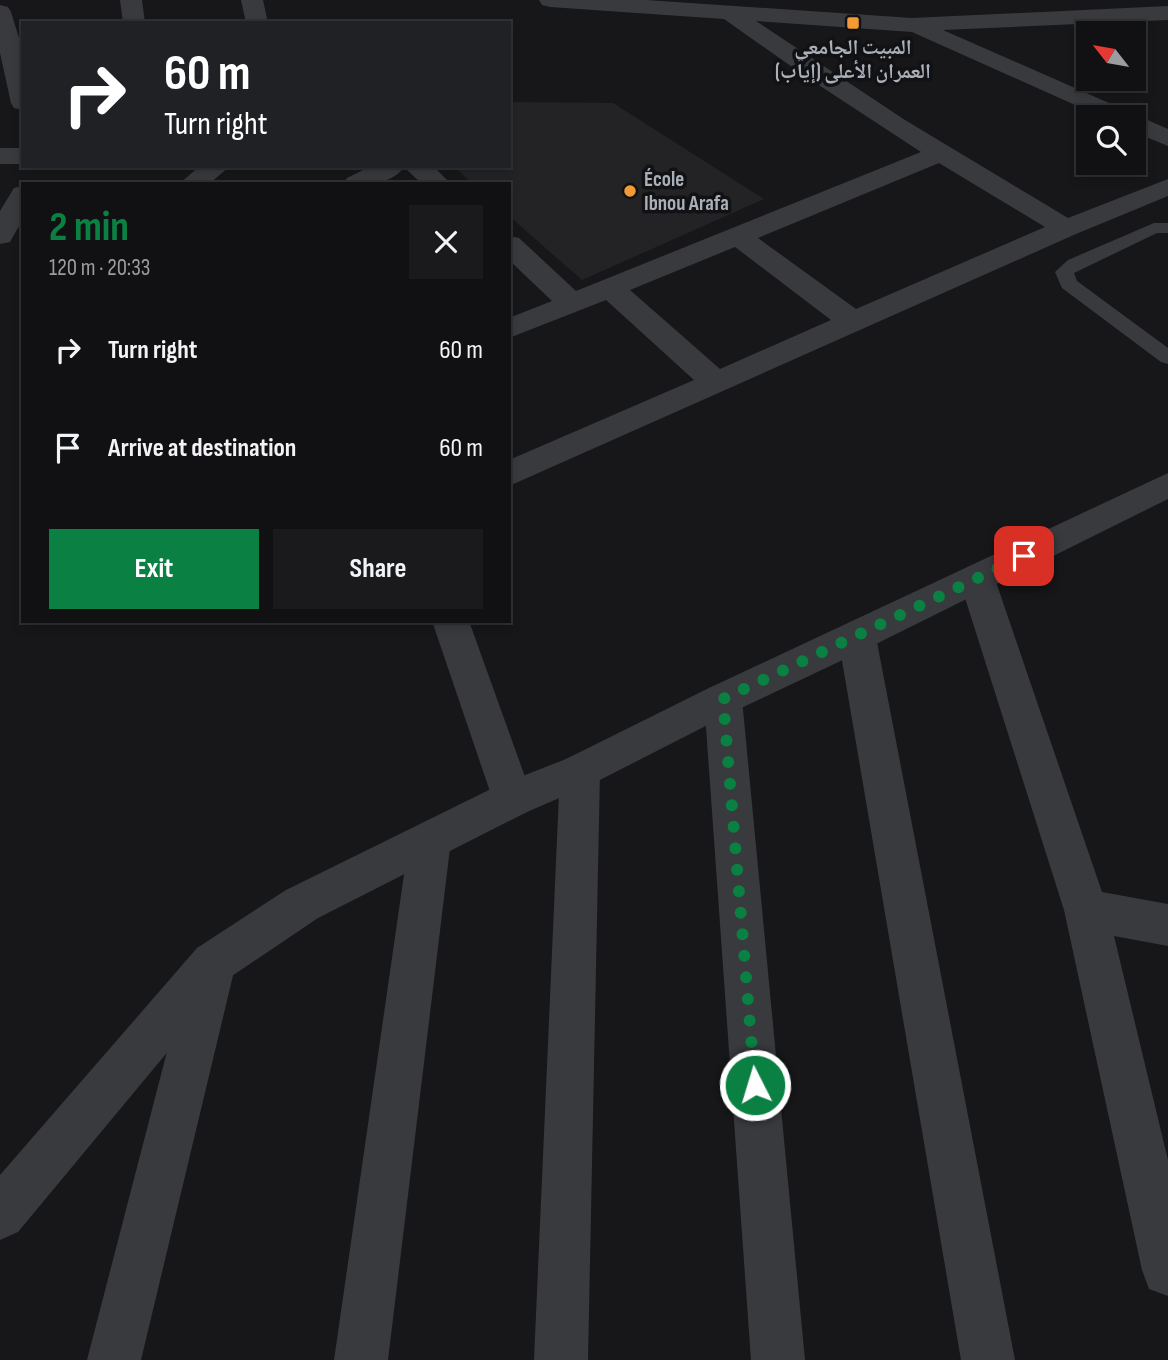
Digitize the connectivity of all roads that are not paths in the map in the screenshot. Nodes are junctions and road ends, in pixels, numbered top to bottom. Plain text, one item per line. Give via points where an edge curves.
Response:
1 (131, 0) edge
2 (252, 0) edge
3 (550, 0) edge
4 (1143, 6) edge
5 (724, 7) edge
6 (770, 8) edge
7 (1015, 10) edge
8 (886, 11) edge
9 (0, 12) edge
10 (1168, 13) edge
11 (134, 21) edge
12 (257, 21) edge
13 (912, 25) junction
14 (17, 90) edge
15 (1095, 105) edge
16 (1146, 128) edge
17 (1168, 138) edge
18 (939, 154) junction
19 (0, 156) edge
20 (21, 156) edge
21 (214, 168) edge
22 (388, 168) edge
23 (419, 168) edge
24 (195, 182) edge
25 (360, 182) edge
26 (436, 182) edge
27 (1168, 187) edge
28 (21, 198) edge
29 (1066, 228) junction
30 (1168, 228) edge
31 (0, 236) edge
32 (738, 236) junction
33 (511, 246) edge
34 (610, 288) junction
35 (572, 303) junction
36 (852, 321) junction
37 (511, 328) edge
38 (1168, 358) edge
39 (716, 382) junction
40 (511, 473) edge
41 (1168, 485) edge
42 (977, 579) junction
43 (451, 623) edge
44 (857, 637) junction
45 (723, 699) junction
46 (580, 771) junction
47 (512, 799) junction
48 (430, 840) junction
49 (1086, 910) junction
50 (1168, 925) edge
51 (213, 963) junction
52 (0, 1214) edge
53 (1168, 1270) edge
54 (114, 1360) edge
55 (361, 1360) edge
56 (561, 1360) edge
57 (778, 1360) edge
58 (988, 1360) edge

1 - 11 street
2 - 12 street
3 - 5 street
4 - 7 street
4 - 10 street
5 - 6 street
5 - 18 street
6 - 8 street
7 - 13 street
8 - 13 street
9 - 14 street
13 - 15 street
16 - 17 street
18 - 29 street
18 - 32 street
19 - 20 street
21 - 24 street
22 - 25 street
23 - 26 street
27 - 29 street
28 - 31 street
29 - 36 street
30 - 38 lane via 1154,228 1064,272 1069,284
32 - 34 street
32 - 36 street
33 - 35 street
34 - 35 street
34 - 39 street
35 - 37 street
36 - 39 street
39 - 40 street
41 - 42 street
42 - 44 street
42 - 49 street
43 - 47 street
44 - 45 street
44 - 58 street
45 - 46 street
45 - 57 street
46 - 47 street
46 - 56 street
47 - 48 street
48 - 51 street via 302,904
48 - 55 street
49 - 50 street
49 - 53 street
51 - 52 street
51 - 54 street

